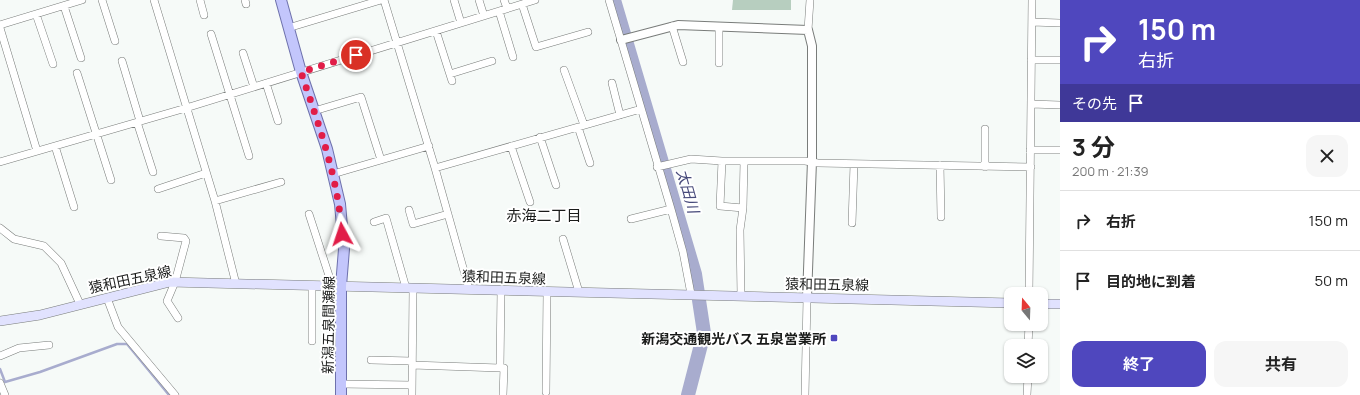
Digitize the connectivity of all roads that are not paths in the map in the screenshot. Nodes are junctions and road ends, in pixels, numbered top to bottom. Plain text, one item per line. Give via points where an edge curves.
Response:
1 (82, 0) edge
2 (102, 0) edge
3 (154, 0) edge
4 (200, 0) edge
5 (281, 0) edge
6 (383, 0) edge
7 (454, 0) edge
8 (479, 0) edge
9 (504, 0) edge
10 (534, 0) edge
11 (609, 0) edge
12 (810, 0) edge
13 (1032, 0) edge
14 (61, 4) edge
15 (522, 4) junction
16 (507, 8) junction
17 (499, 11) junction
18 (36, 14) junction
19 (204, 15) dead end
20 (484, 16) junction
21 (1032, 22) junction
22 (1060, 22) edge
23 (461, 24) junction
24 (0, 25) edge
25 (672, 26) junction
26 (719, 26) junction
27 (0, 28) edge
28 (288, 28) junction
29 (808, 30) junction
30 (436, 32) junction
31 (588, 32) dead end
32 (211, 34) dead end
33 (624, 39) junction
34 (115, 41) dead end
35 (396, 42) junction
36 (243, 53) dead end
37 (513, 57) dead end
38 (81, 58) dead end
39 (1031, 60) junction
40 (1060, 60) edge
41 (122, 61) dead end
42 (492, 61) dead end
43 (683, 62) dead end
44 (719, 63) dead end
45 (53, 64) dead end
46 (564, 70) dead end
47 (301, 72) junction
48 (78, 73) dead end
49 (266, 83) junction
50 (612, 83) dead end
51 (254, 87) junction
52 (230, 94) junction
53 (1031, 104) junction
54 (1060, 105) edge
55 (186, 108) junction
56 (641, 109) junction
57 (314, 111) junction
58 (620, 115) junction
59 (138, 121) junction
60 (278, 121) dead end
61 (581, 126) junction
62 (985, 129) dead end
63 (97, 134) junction
64 (540, 137) junction
65 (55, 146) junction
66 (429, 146) junction
67 (511, 146) junction
68 (1030, 150) junction
69 (1060, 150) edge
70 (37, 151) junction
71 (249, 156) dead end
72 (381, 160) junction
73 (744, 160) junction
74 (812, 161) junction
75 (0, 162) edge
76 (722, 162) junction
77 (590, 163) dead end
78 (854, 164) junction
79 (940, 165) junction
80 (657, 167) junction
81 (985, 167) junction
82 (1031, 167) junction
83 (436, 168) junction
84 (154, 172) dead end
85 (206, 173) junction
86 (333, 174) junction
87 (111, 180) dead end
88 (281, 182) dead end
89 (556, 185) dead end
90 (158, 189) dead end
91 (214, 201) junction
92 (530, 202) dead end
93 (74, 207) dead end
94 (743, 208) junction
95 (671, 209) junction
96 (409, 210) dead end
97 (308, 214) dead end
98 (448, 214) junction
99 (941, 218) dead end
100 (631, 219) dead end
101 (374, 222) dead end
102 (852, 223) dead end
103 (0, 228) edge
104 (160, 236) dead end
105 (563, 238) dead end
106 (175, 282) junction
107 (236, 284) junction
108 (312, 285) junction
109 (337, 286) junction
110 (1029, 287) edge
111 (409, 288) junction
112 (469, 289) junction
113 (501, 290) junction
114 (546, 292) junction
115 (579, 292) junction
116 (691, 294) junction
117 (741, 296) junction
118 (107, 298) junction
119 (807, 298) junction
120 (1004, 303) edge
121 (80, 304) junction
122 (1048, 304) edge
123 (1060, 304) edge
124 (178, 318) dead end
125 (0, 321) edge
126 (312, 341) dead end
127 (49, 345) dead end
128 (0, 356) edge
129 (371, 360) dead end
130 (412, 363) junction
131 (500, 368) junction
132 (0, 382) edge
133 (1028, 383) edge
134 (341, 384) junction
135 (412, 385) junction
136 (546, 392) dead end
137 (5, 395) edge
138 (175, 395) edge
139 (341, 395) edge
140 (412, 395) edge
141 (503, 395) edge
142 (805, 395) edge
143 (1028, 395) edge

1 - 14 street
2 - 34 street
3 - 55 street
4 - 19 street
5 - 28 main road, 新潟五泉間瀬線
6 - 28 street
6 - 35 street
7 - 23 street
8 - 20 street
9 - 16 street
10 - 15 street
11 - 33 street
12 - 29 street
13 - 21 street
14 - 18 street
14 - 38 street
15 - 16 street
15 - 31 street via 536,47
16 - 17 street
17 - 20 street
17 - 37 street
18 - 24 street
18 - 45 street
20 - 23 street
21 - 22 street
21 - 39 street
23 - 30 street
25 - 26 street
25 - 33 street
25 - 43 street
26 - 29 street
26 - 44 street
27 - 70 street
28 - 47 main road, 新潟五泉間瀬線
29 - 74 street via 812,46
30 - 35 street
30 - 42 street via 451,77
32 - 52 street
33 - 56 street
35 - 47 street
35 - 66 street
36 - 51 street
39 - 40 street
39 - 53 street
41 - 59 street
46 - 61 street
47 - 49 street
47 - 57 main road, 新潟五泉間瀬線
48 - 63 street
49 - 51 street
49 - 60 street
50 - 58 street
51 - 52 street
52 - 55 street
52 - 71 street
53 - 54 street
53 - 68 street
55 - 59 street
55 - 85 street
56 - 58 street
56 - 80 street
57 - 72 street via 361,97
57 - 86 main road, 新潟五泉間瀬線
58 - 61 street
59 - 63 street
59 - 84 street
61 - 64 street
61 - 77 street
62 - 81 street
63 - 65 street
63 - 87 street
64 - 67 street
64 - 89 street
65 - 70 street
65 - 93 street
66 - 72 street
66 - 83 street
67 - 83 street
67 - 92 street
68 - 69 street
68 - 82 street
70 - 75 street
72 - 86 street
73 - 74 street
73 - 76 street
73 - 94 street
74 - 78 street
74 - 119 street
76 - 80 street via 691,159
76 - 94 street via 720,206
78 - 79 street
78 - 102 street
79 - 81 street
79 - 99 street
80 - 95 street
81 - 82 street
82 - 110 street
83 - 98 street
85 - 90 street
85 - 91 street
86 - 109 main road, 新潟五泉間瀬線 via 340,204 344,249
88 - 91 street
91 - 107 street
94 - 117 street via 740,230
95 - 100 street
95 - 116 street
96 - 98 street via 414,224
97 - 109 street
98 - 112 street
101 - 111 street via 386,218
103 - 121 street via 14,239 44,246 61,263
104 - 106 street via 184,238 186,241
105 - 115 street
106 - 107 main road, 猿和田五泉線
106 - 118 main road, 猿和田五泉線 via 145,287
106 - 124 street via 167,301
107 - 108 main road, 猿和田五泉線
108 - 109 main road, 猿和田五泉線
108 - 126 street
109 - 111 main road, 猿和田五泉線
109 - 134 main road, 新潟五泉間瀬線
111 - 112 main road, 猿和田五泉線
111 - 130 street
112 - 113 main road, 猿和田五泉線
113 - 114 main road, 猿和田五泉線
113 - 131 street
114 - 115 main road, 猿和田五泉線
114 - 136 street
115 - 116 main road, 猿和田五泉線
116 - 117 main road, 猿和田五泉線
117 - 119 main road, 猿和田五泉線
118 - 121 main road, 猿和田五泉線
118 - 138 street via 118,327
119 - 120 main road, 猿和田五泉線
119 - 142 street
121 - 125 main road, 猿和田五泉線 via 40,315
122 - 123 main road
127 - 128 street via 19,348
129 - 130 street
130 - 131 street
130 - 135 street
131 - 141 street via 504,368
132 - 137 street
133 - 143 street
134 - 135 street
134 - 139 main road, 新潟五泉間瀬線
135 - 140 street

